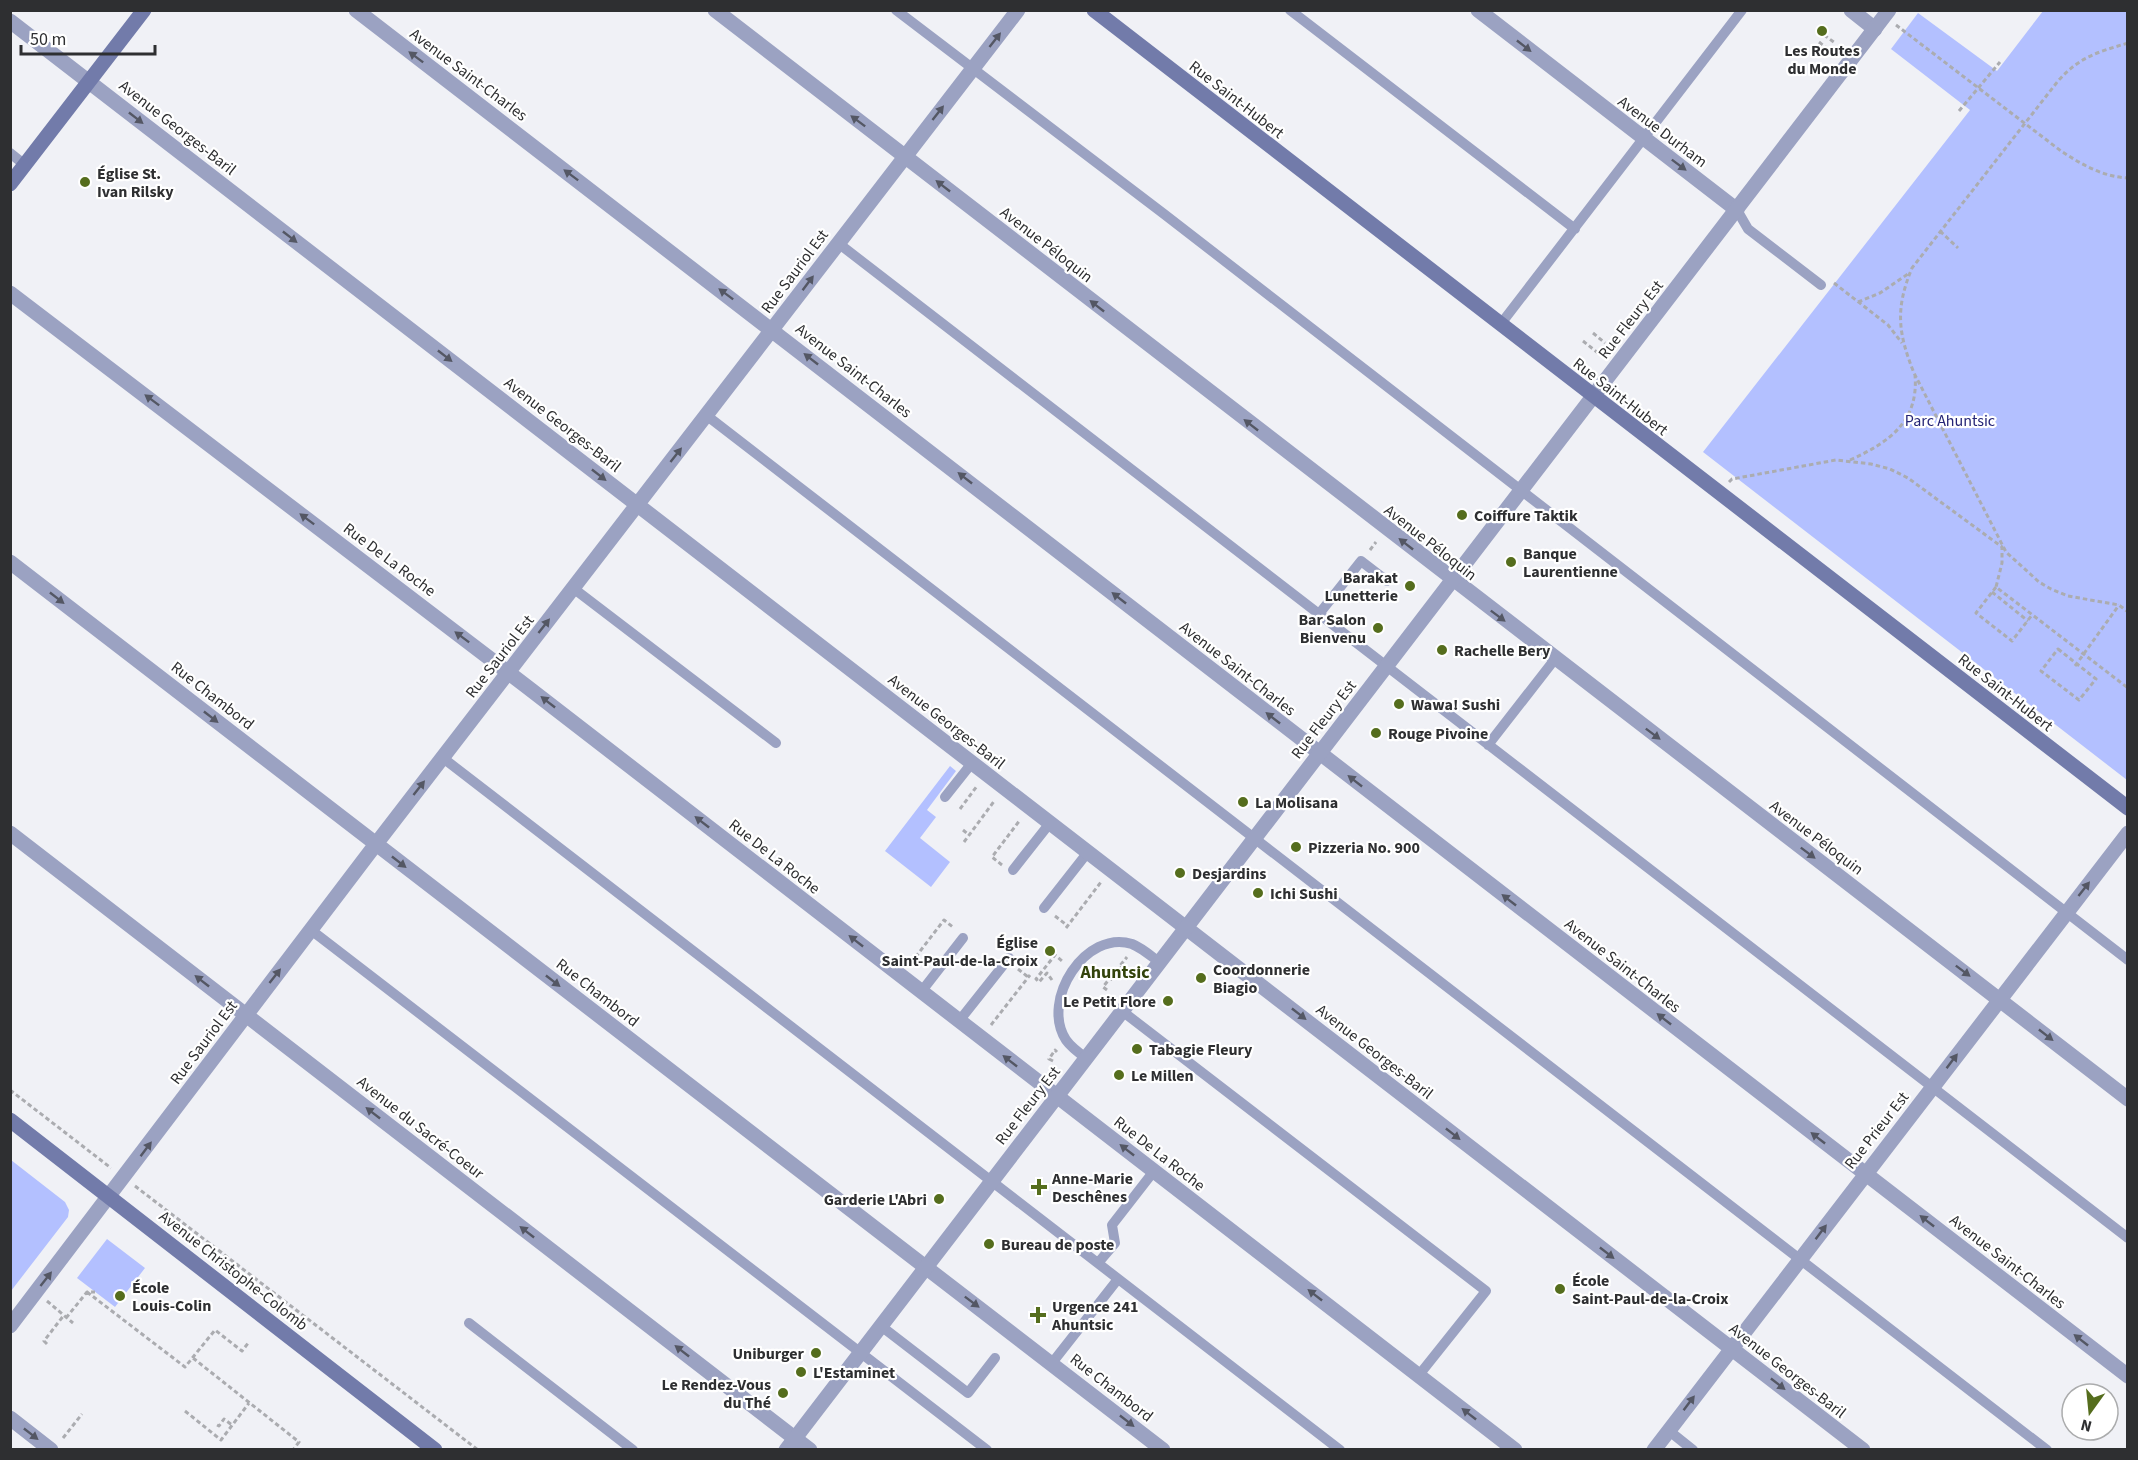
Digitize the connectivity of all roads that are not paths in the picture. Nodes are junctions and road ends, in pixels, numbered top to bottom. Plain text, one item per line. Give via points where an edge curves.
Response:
1 (144, 10) edge
2 (356, 10) edge
3 (715, 10) edge
4 (896, 10) edge
5 (1018, 10) edge
6 (1094, 10) edge
7 (1290, 10) edge
8 (1478, 10) edge
9 (1742, 10) edge
10 (1851, 10) edge
11 (1889, 10) edge
12 (10, 21) edge
13 (1875, 29) junction
14 (972, 69) junction
15 (90, 82) junction
16 (1644, 139) junction
17 (10, 153) edge
18 (904, 156) junction
19 (25, 165) junction
20 (10, 184) edge
21 (1737, 210) junction
22 (1575, 229) junction
23 (838, 243) junction
24 (1821, 285) dead end
25 (10, 293) edge
26 (1500, 325) junction
27 (772, 329) junction
28 (1593, 397) junction
29 (706, 415) junction
30 (1520, 491) junction
31 (637, 505) junction
32 (10, 562) edge
33 (1452, 580) junction
34 (1387, 581) dead end
35 (573, 588) junction
36 (1319, 614) junction
37 (1555, 659) junction
38 (1387, 665) junction
39 (508, 672) junction
40 (776, 743) dead end
41 (1488, 745) junction
42 (1319, 753) junction
43 (443, 758) junction
44 (972, 763) junction
45 (945, 797) dead end
46 (2127, 808) edge
47 (1050, 823) junction
48 (10, 833) edge
49 (2127, 833) edge
50 (1253, 839) junction
51 (376, 844) junction
52 (1088, 852) junction
53 (1013, 870) dead end
54 (1044, 908) dead end
55 (2066, 912) junction
56 (1186, 927) junction
57 (311, 930) junction
58 (963, 938) dead end
59 (1009, 958) dead end
60 (2127, 960) edge
61 (1159, 962) junction
62 (921, 992) junction
63 (2000, 999) junction
64 (1122, 1011) junction
65 (245, 1015) junction
66 (959, 1021) junction
67 (1086, 1058) junction
68 (1932, 1088) junction
69 (1056, 1097) junction
70 (2127, 1099) edge
71 (10, 1120) edge
72 (1154, 1171) junction
73 (1865, 1174) junction
74 (991, 1181) junction
75 (110, 1196) junction
76 (2127, 1238) edge
77 (1800, 1258) junction
78 (1098, 1263) junction
79 (926, 1267) junction
80 (1118, 1279) junction
81 (469, 1323) dead end
82 (10, 1326) edge
83 (881, 1326) junction
84 (1731, 1348) junction
85 (861, 1352) junction
86 (995, 1358) dead end
87 (1052, 1363) junction
88 (1419, 1376) junction
89 (2127, 1376) edge
90 (10, 1418) edge
91 (1668, 1430) junction
92 (790, 1444) edge
93 (51, 1449) edge
94 (435, 1449) edge
95 (633, 1449) edge
96 (810, 1449) edge
97 (987, 1449) edge
98 (1163, 1449) edge
99 (1340, 1449) edge
100 (1515, 1449) edge
101 (1654, 1449) edge
102 (1693, 1449) edge
103 (1863, 1449) edge
104 (2047, 1449) edge

1 - 15 main road
27 -> 2 street, Avenue Saint-Charles
18 -> 3 street, Avenue Péloquin
4 - 14 lane
14 -> 5 street, Rue Sauriol Est
6 - 26 main road, Rue Saint-Hubert
7 - 22 lane
8 -> 16 street, Avenue Durham
9 - 16 lane
10 - 13 street
11 - 13 street, Rue Fleury Est
12 - 15 street, Avenue Georges-Baril
13 - 21 street, Rue Fleury Est
18 -> 14 street, Rue Sauriol Est
14 - 30 lane
15 - 19 main road
15 -> 31 street, Avenue Georges-Baril
16 -> 21 street, Avenue Durham
16 - 22 lane
17 - 19 lane
18 - 23 street, Rue Sauriol Est
33 -> 18 street, Avenue Péloquin
19 - 20 main road
21 - 24 lane, Avenue Durham via 1748,229
21 - 28 street, Rue Fleury Est
22 - 26 lane
27 -> 23 street, Rue Sauriol Est
23 - 36 lane
39 -> 25 street, Rue De La Roche
26 - 28 main road, Rue Saint-Hubert
27 - 29 street, Rue Sauriol Est
42 -> 27 street, Avenue Saint-Charles
28 - 30 street, Rue Fleury Est
28 - 46 main road, Rue Saint-Hubert
31 -> 29 street, Rue Sauriol Est
29 - 50 lane
30 - 33 street, Rue Fleury Est
30 - 55 lane
31 - 35 street, Rue Sauriol Est
31 - 44 street, Avenue Georges-Baril
32 -> 51 street, Rue Chambord
33 -> 37 street, Avenue Péloquin
33 - 38 street, Rue Fleury Est
34 - 36 lane via 1361,561
39 -> 35 street, Rue Sauriol Est
35 - 40 lane
36 - 38 lane
37 - 41 lane
37 -> 63 street, Avenue Péloquin
38 - 41 lane
38 - 42 street, Rue Fleury Est
39 - 43 street, Rue Sauriol Est
62 -> 39 street, Rue De La Roche
41 - 68 lane
42 - 50 street, Rue Fleury Est
73 -> 42 street, Avenue Saint-Charles
51 -> 43 street, Rue Sauriol Est
43 - 74 lane
44 - 45 lane
44 - 47 street, Avenue Georges-Baril
47 - 52 street, Avenue Georges-Baril
47 - 53 lane
65 -> 48 street, Avenue du Sacré-Coeur
55 -> 49 street, Rue Prieur Est
50 - 56 street, Rue Fleury Est
50 - 77 lane
51 - 57 street, Rue Sauriol Est
51 -> 79 street, Rue Chambord
52 - 54 lane
52 - 56 street, Avenue Georges-Baril
55 - 60 lane
55 - 63 street, Rue Prieur Est
56 - 61 street, Rue Fleury Est
56 -> 84 street, Avenue Georges-Baril
65 -> 57 street, Rue Sauriol Est
57 - 85 lane
58 - 62 lane
59 - 66 lane
61 - 64 street, Rue Fleury Est
61 - 67 lane via 1135,945 1119,943 1096,950 1073,969 1061,989 1058,1016 1065,1039
62 - 66 street, Rue De La Roche
68 -> 63 street, Rue Prieur Est
63 -> 70 street, Avenue Péloquin
64 - 67 street, Rue Fleury Est
64 - 88 lane via 1486,1291
75 -> 65 street, Rue Sauriol Est
92 -> 65 street, Avenue du Sacré-Coeur
69 -> 66 street, Rue De La Roche
67 - 69 street, Rue Fleury Est
68 - 73 street, Rue Prieur Est
68 - 76 lane
72 -> 69 street, Rue De La Roche
69 - 74 street, Rue Fleury Est
71 - 75 main road, Avenue Christophe-Colomb
72 - 78 lane via 1112,1225 1115,1243
88 -> 72 street, Rue De La Roche
77 -> 73 street, Rue Prieur Est
89 -> 73 street, Avenue Saint-Charles
74 - 78 lane
74 - 79 street, Rue Fleury Est
82 -> 75 street, Rue Sauriol Est
75 - 94 main road, Avenue Christophe-Colomb
77 - 84 street, Rue Prieur Est
77 - 104 lane
78 - 80 lane
79 - 83 street, Rue Fleury Est
79 -> 87 street, Rue Chambord
80 - 87 lane
80 - 99 lane
81 - 95 lane
83 - 85 street, Rue Fleury Est
83 - 86 lane via 968,1393
91 -> 84 street, Rue Prieur Est
84 -> 103 street, Avenue Georges-Baril
85 - 92 street, Rue Fleury Est
85 - 97 lane
87 -> 98 street, Rue Chambord
100 -> 88 street, Rue De La Roche
90 -> 93 street
91 - 101 street, Rue Prieur Est
91 - 102 lane
92 - 96 street, Avenue du Sacré-Coeur

